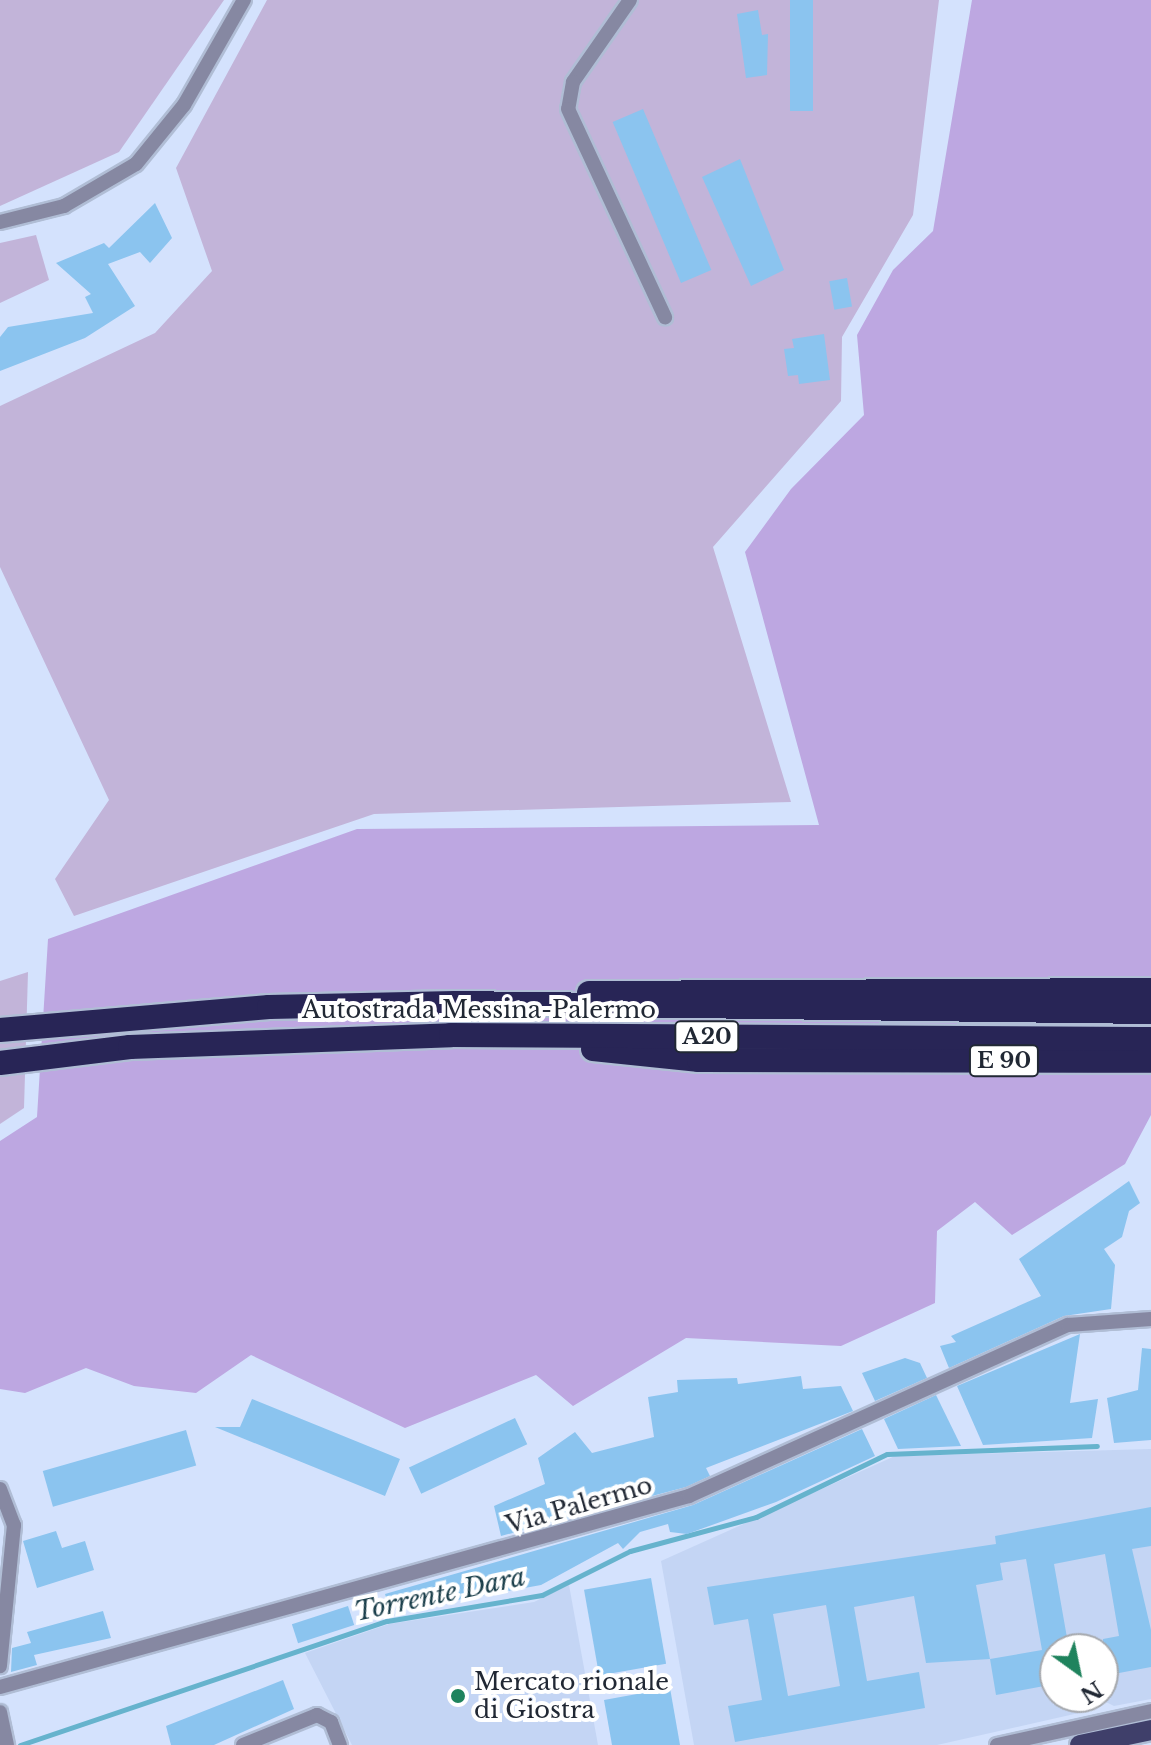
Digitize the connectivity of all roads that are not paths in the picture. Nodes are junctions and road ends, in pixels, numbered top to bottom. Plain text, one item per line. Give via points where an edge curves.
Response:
1 (234, 0) edge
2 (244, 0) edge
3 (630, 0) edge
4 (0, 215) edge
5 (0, 222) edge
6 (665, 317) dead end
7 (1151, 990) edge
8 (528, 1004) junction
9 (1151, 1012) edge
10 (0, 1030) edge
11 (528, 1037) junction
12 (1151, 1039) edge
13 (1151, 1061) edge
14 (0, 1063) edge
15 (1151, 1319) edge
16 (0, 1489) edge
17 (0, 1666) edge
18 (0, 1687) edge
19 (1151, 1711) edge
20 (0, 1712) edge
21 (1151, 1730) edge
22 (6, 1744) edge
23 (243, 1745) edge
24 (340, 1745) edge
25 (997, 1745) edge
26 (1080, 1745) edge

1 - 4 street via 177,101 130,158 58,201
2 - 5 street via 184,105 136,164 64,206
3 - 6 street via 573,82 568,109
7 - 8 highway via 623,988
8 - 9 highway, Autostrada Messina-Palermo / A20
8 - 10 highway, Autostrada Messina-Palermo / A20 via 269,1007
11 - 12 highway, Autostrada Messina-Palermo / A20
11 - 13 highway, E 90 via 684,1059
11 - 14 highway, Autostrada Messina-Palermo / A20 via 264,1040
15 - 18 street, Via Palermo via 1068,1325 689,1496
16 - 17 street via 14,1525
19 - 25 street
20 - 22 street
21 - 26 main road
23 - 24 street via 317,1715 331,1722

